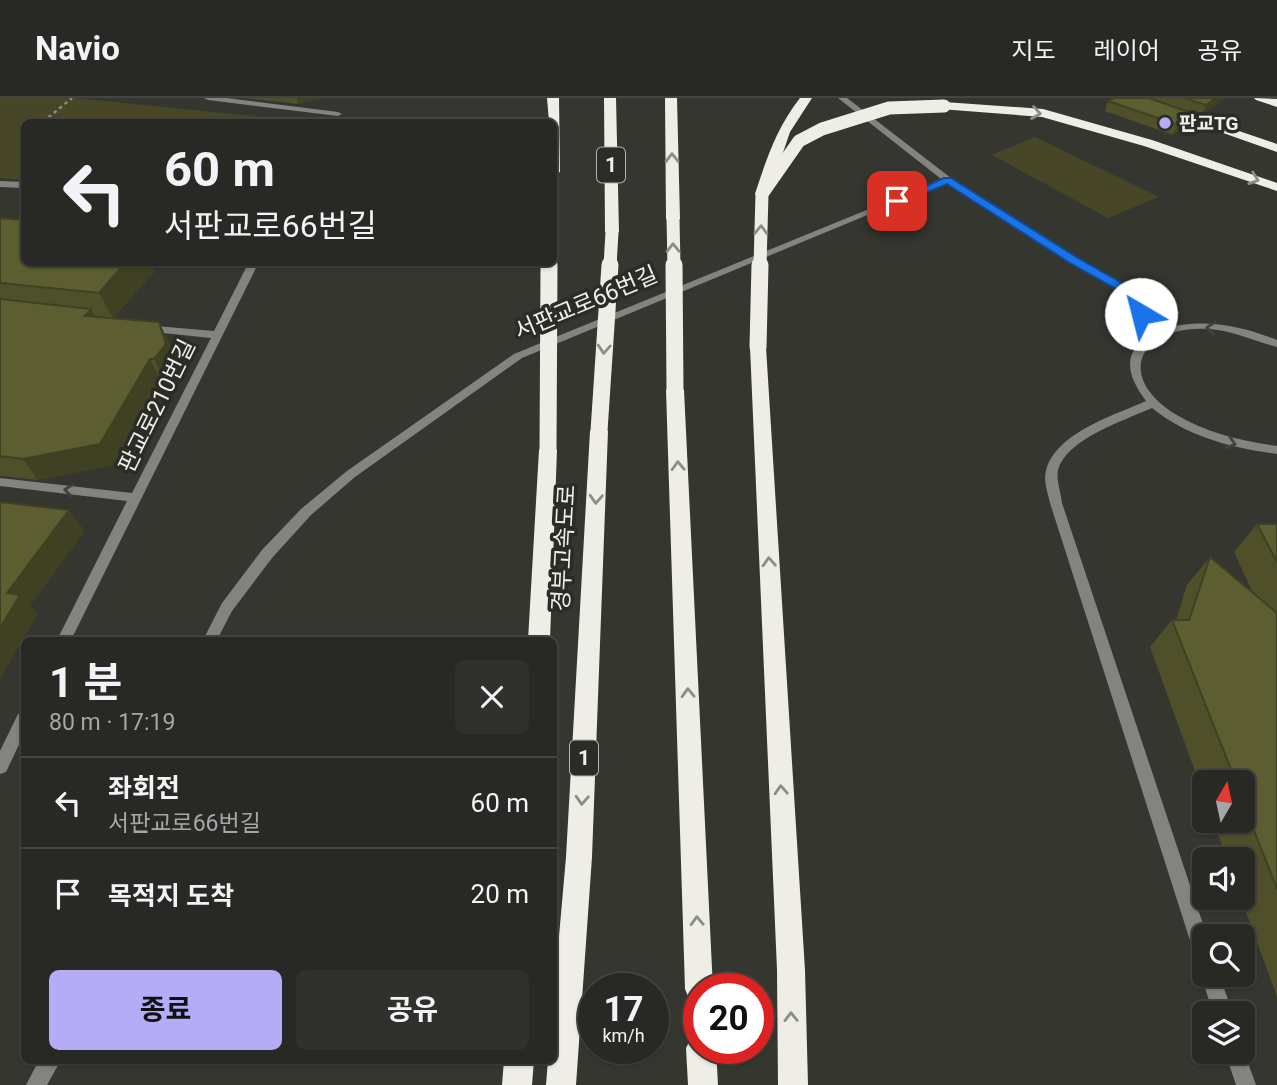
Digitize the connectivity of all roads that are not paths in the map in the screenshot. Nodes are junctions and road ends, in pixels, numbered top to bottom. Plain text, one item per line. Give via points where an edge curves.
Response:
1 (208, 98) edge
2 (553, 98) edge
3 (610, 98) edge
4 (671, 98) edge
5 (806, 98) edge
6 (842, 98) edge
7 (1130, 98) edge
8 (1260, 98) edge
9 (1277, 103) edge
10 (335, 119) edge
11 (555, 119) edge
12 (1277, 148) edge
13 (948, 180) junction
14 (0, 184) edge
15 (21, 185) edge
16 (1277, 187) edge
17 (762, 194) junction
18 (252, 266) edge
19 (549, 266) edge
20 (136, 327) edge
21 (218, 335) junction
22 (1153, 336) junction
23 (1277, 344) edge
24 (1154, 402) junction
25 (1277, 450) edge
26 (0, 481) edge
27 (137, 498) junction
28 (66, 637) edge
29 (212, 637) edge
30 (539, 637) edge
31 (21, 723) edge
32 (7, 739) edge
33 (0, 767) edge
34 (1194, 924) edge
35 (698, 973) edge
36 (49, 1064) edge
37 (519, 1064) edge
38 (702, 1064) edge
39 (1239, 1064) edge
40 (36, 1085) edge
41 (517, 1085) edge
42 (561, 1085) edge
43 (703, 1085) edge
44 (793, 1085) edge
45 (1246, 1085) edge

1 - 10 street via 340,110
2 - 11 highway
3 -> 42 highway, 경부고속도로 / 1, bridge via 612,232 579,857
35 -> 4 highway, bridge via 675,390
5 - 17 highway via 790,116 777,143
6 - 13 street
7 - 12 highway
8 - 9 highway
13 - 22 street via 1129,292
13 - 29 street, 서판교로66번길 via 519,356 351,474 306,512 235,596
14 - 15 street
17 -> 16 highway, bridge via 799,141 822,129 889,108 944,106 1043,113
44 -> 17 highway, bridge via 758,347
18 - 21 street, 판교로210번길
19 - 30 highway, bridge via 548,450
20 - 21 street, 판교로210번길
21 - 27 street, 판교로210번길
23 -> 22 street via 1240,331 1206,326
22 - 24 street via 1139,348 1134,364 1139,383
24 -> 25 street via 1208,436
24 - 34 street via 1074,440 1058,456 1051,473 1056,503
27 -> 26 street, 판교로210번길
27 - 28 street, 판교로210번길
31 - 32 street
32 - 33 street
36 - 40 street
37 - 41 highway
38 - 43 highway
39 - 45 street

